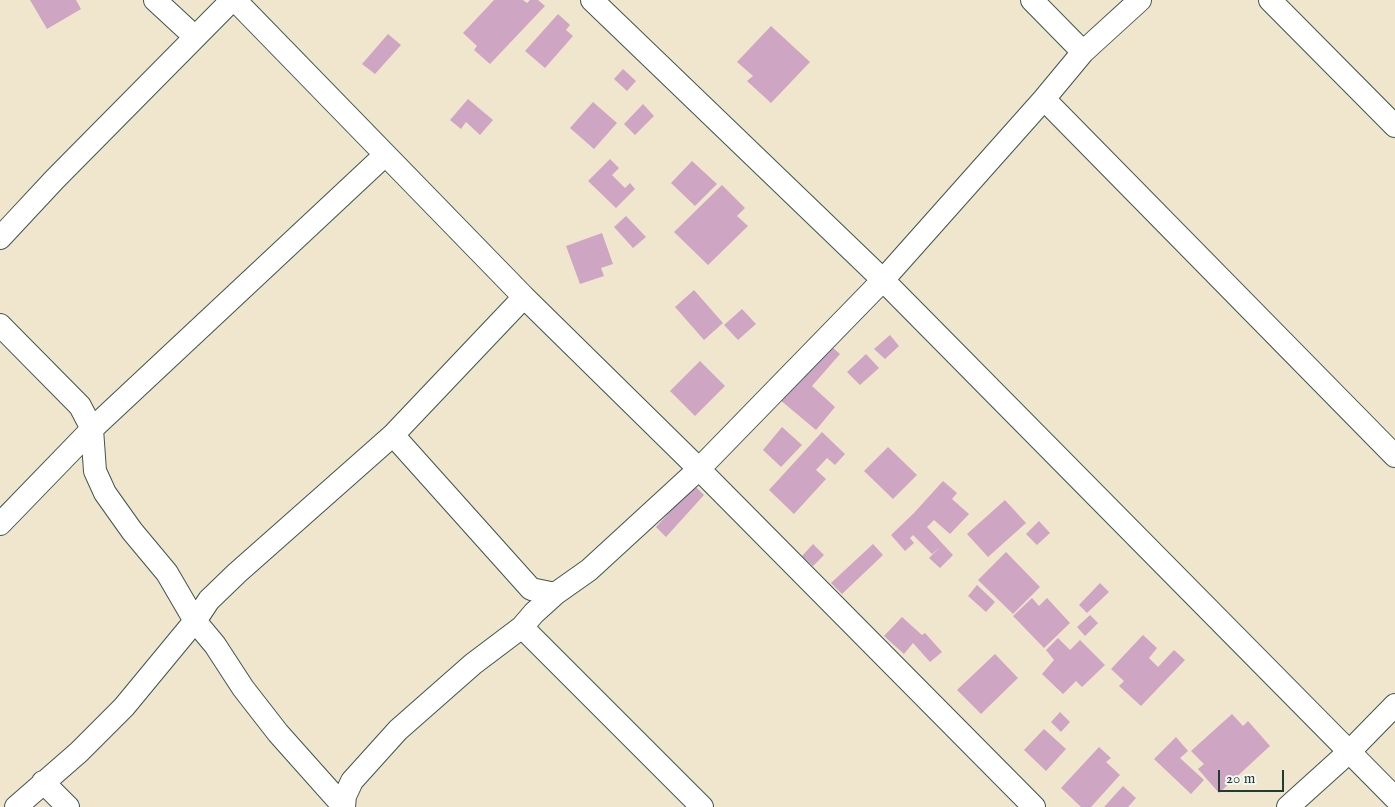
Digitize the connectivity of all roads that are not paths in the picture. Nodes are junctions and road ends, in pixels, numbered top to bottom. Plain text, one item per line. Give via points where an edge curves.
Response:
1 (155, 0) edge
2 (233, 0) edge
3 (592, 0) edge
4 (1032, 0) edge
5 (1140, 0) edge
6 (1270, 0) edge
7 (195, 37) junction
8 (1083, 52) junction
9 (1044, 99) junction
10 (1395, 126) edge
11 (385, 155) junction
12 (0, 238) edge
13 (883, 280) junction
14 (524, 297) junction
15 (0, 325) edge
16 (92, 429) junction
17 (393, 435) junction
18 (1395, 456) edge
19 (699, 469) junction
20 (0, 524) edge
21 (531, 589) junction
22 (555, 594) junction
23 (528, 620) junction
24 (195, 621) junction
25 (1395, 705) edge
26 (1350, 751) junction
27 (43, 782) junction
28 (1395, 798) edge
29 (688, 803) edge
30 (16, 807) edge
31 (68, 807) edge
32 (344, 807) edge
33 (1034, 807) edge
34 (1288, 807) edge

1 - 7 street
2 - 7 street
2 - 11 street
3 - 13 street
4 - 8 street
5 - 8 street
6 - 10 street
7 - 12 street
8 - 9 street
9 - 13 street
9 - 18 street
11 - 14 street
11 - 16 street
13 - 19 street
13 - 26 street
14 - 17 street
14 - 19 street
15 - 16 street via 80,406
16 - 20 street
16 - 24 street via 95,471 105,493 166,574
17 - 21 street
17 - 24 street via 237,572 209,600
19 - 22 street via 589,570
19 - 33 street
21 - 22 street
21 - 23 street
22 - 23 street
23 - 29 street
23 - 32 street via 398,730 352,781
24 - 27 street via 124,707
24 - 32 street via 278,733
25 - 26 street
26 - 28 street
26 - 34 street
27 - 30 street
27 - 31 street

